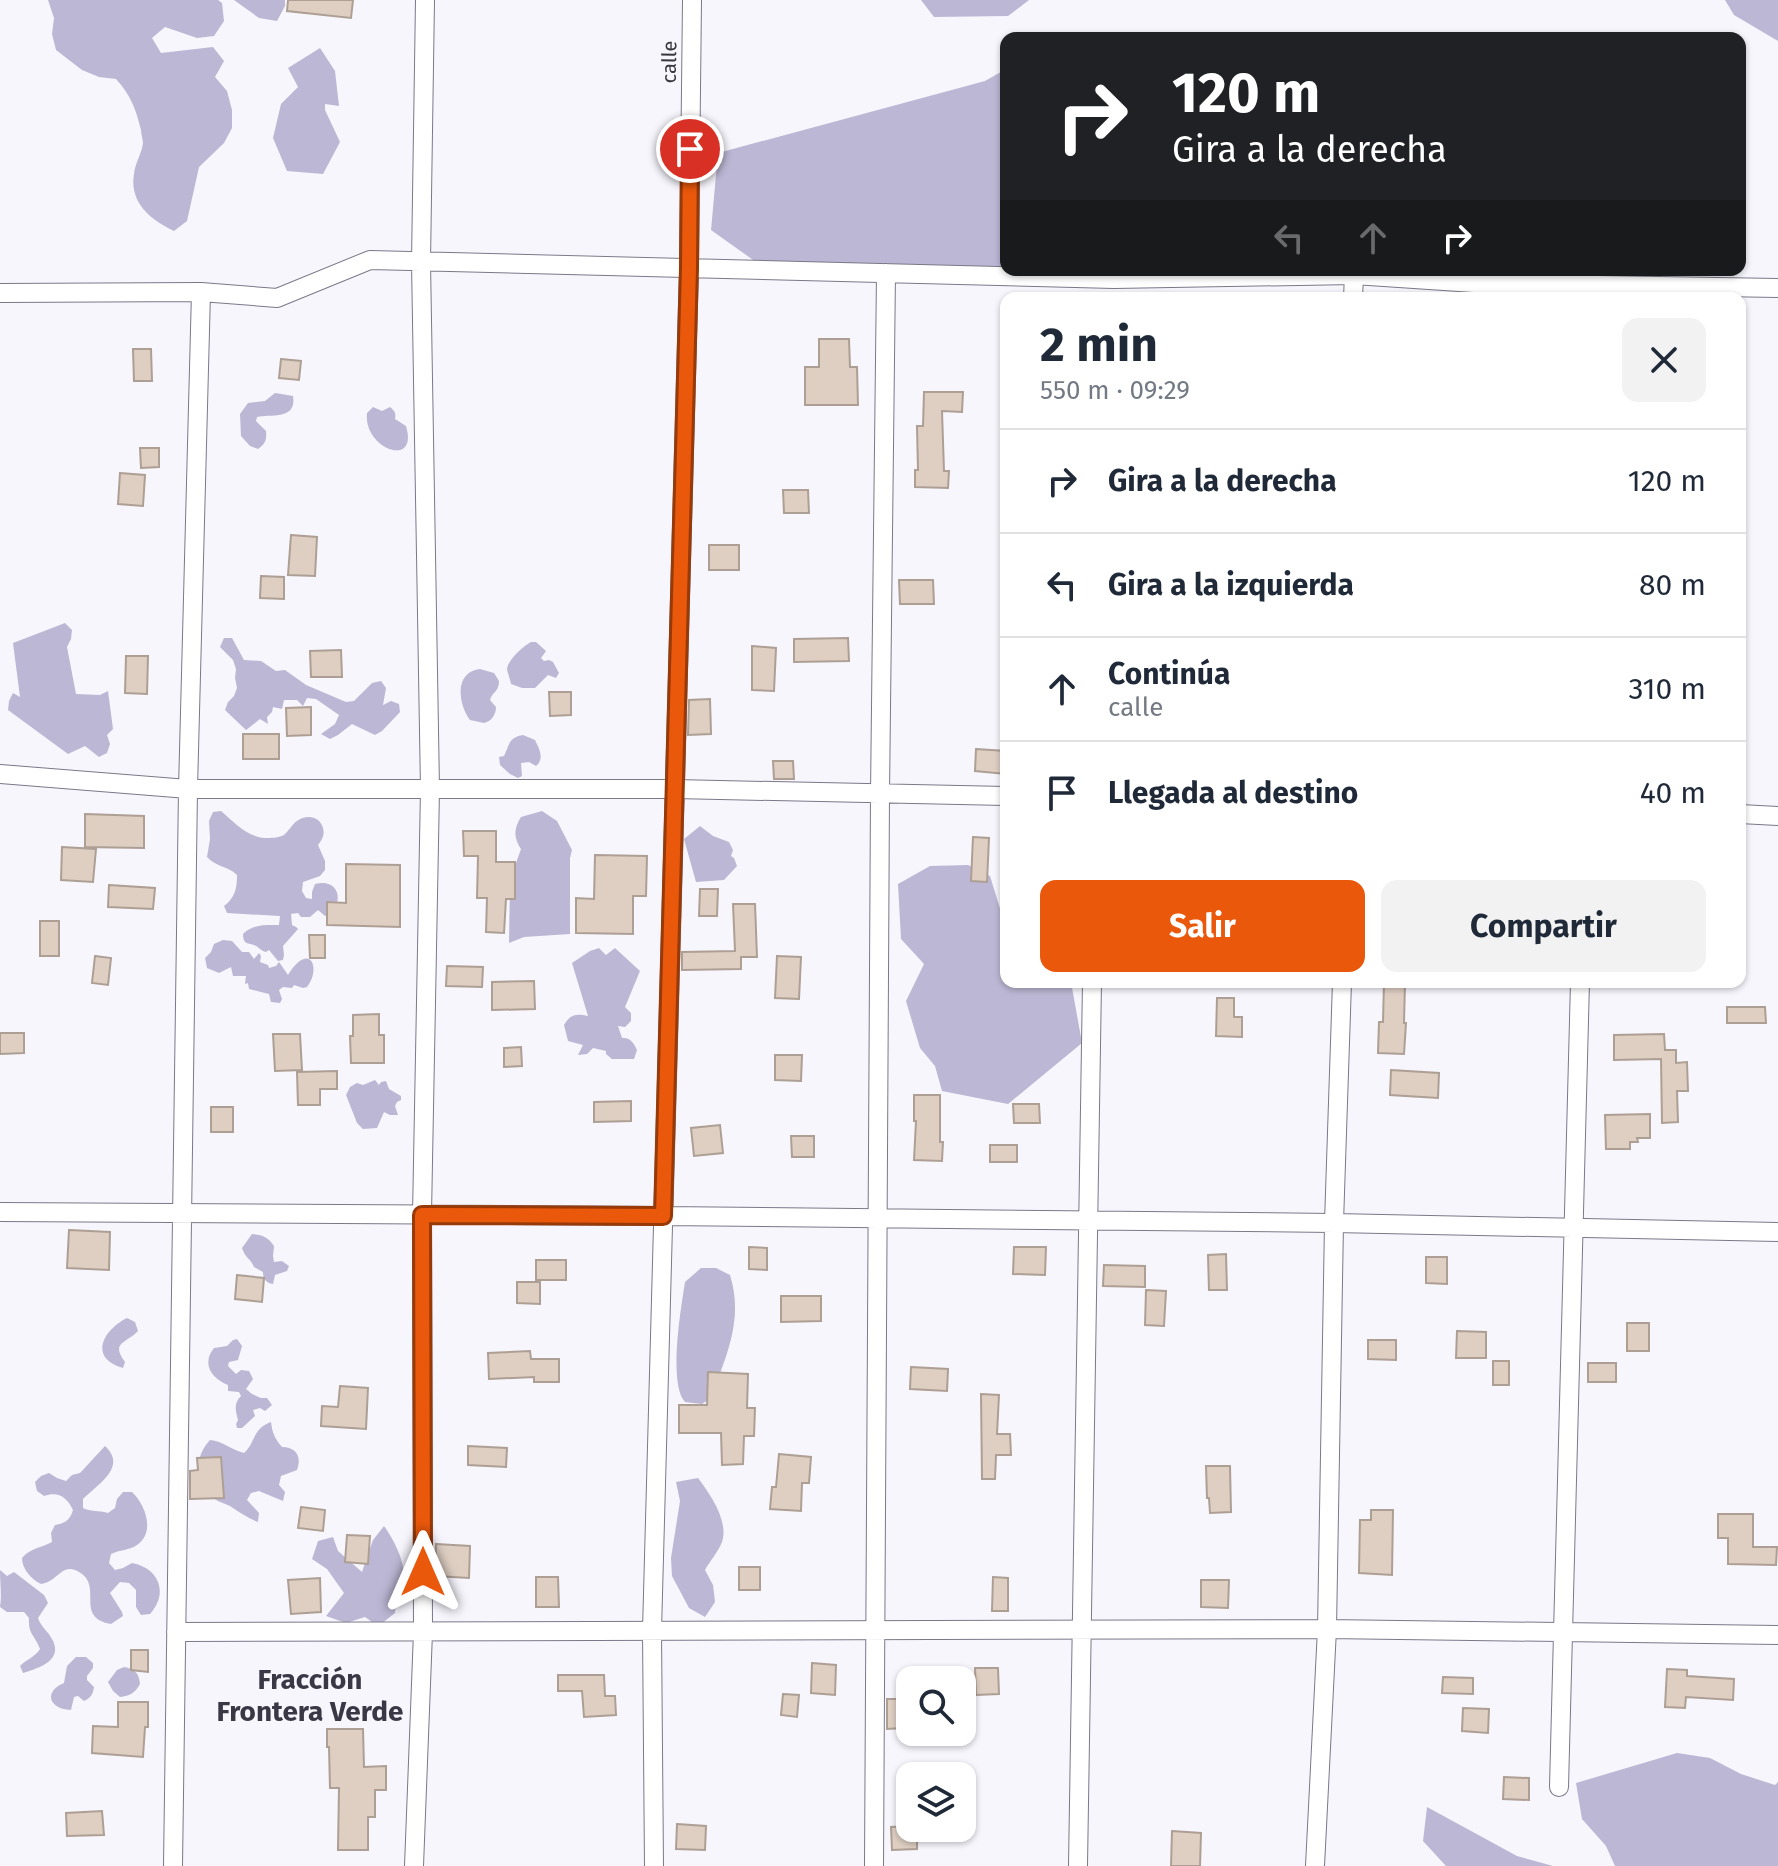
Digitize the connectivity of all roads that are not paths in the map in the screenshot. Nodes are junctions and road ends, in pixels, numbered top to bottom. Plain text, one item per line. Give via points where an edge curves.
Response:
1 (425, 0) edge
2 (692, 0) edge
3 (421, 262) junction
4 (689, 268) junction
5 (886, 273) junction
6 (1294, 276) edge
7 (1369, 276) edge
8 (1114, 279) junction
9 (1778, 288) edge
10 (201, 292) junction
11 (1113, 292) edge
12 (1598, 292) edge
13 (0, 293) edge
14 (0, 774) edge
15 (188, 789) junction
16 (430, 789) junction
17 (675, 789) junction
18 (880, 794) junction
19 (1000, 796) edge
20 (1746, 814) edge
21 (1778, 816) edge
22 (1092, 988) edge
23 (1342, 988) edge
24 (1580, 988) edge
25 (0, 1212) edge
26 (182, 1214) junction
27 (422, 1215) junction
28 (663, 1216) junction
29 (877, 1218) junction
30 (1088, 1221) junction
31 (1334, 1223) junction
32 (1574, 1229) junction
33 (1778, 1232) edge
34 (1327, 1629) junction
35 (1082, 1630) junction
36 (652, 1631) junction
37 (875, 1631) junction
38 (1564, 1631) junction
39 (176, 1632) junction
40 (423, 1632) junction
41 (1778, 1635) edge
42 (1559, 1787) dead end
43 (173, 1866) edge
44 (414, 1866) edge
45 (654, 1866) edge
46 (874, 1866) edge
47 (1078, 1866) edge
48 (1315, 1866) edge

1 - 3 street
2 - 4 street, calle
3 - 4 street
3 - 10 street via 370,260 277,298
3 - 16 street
4 - 5 street
4 - 17 street, calle
5 - 8 street
5 - 18 street
6 - 8 street
7 - 12 street
8 - 11 street
9 - 12 street
10 - 13 street
10 - 15 street
14 - 15 street
15 - 16 street
15 - 26 street
16 - 17 street
16 - 27 street
17 - 18 street
17 - 28 street, calle
18 - 19 street
18 - 29 street
20 - 21 street
22 - 30 street
23 - 31 street
24 - 32 street
25 - 26 street
26 - 27 street
26 - 39 street
27 - 28 street
27 - 40 street
28 - 29 street
28 - 36 street, calle
29 - 30 street
29 - 37 street
30 - 31 street
30 - 35 street
31 - 32 street
31 - 34 street
32 - 33 street
32 - 38 street
34 - 35 street
34 - 38 street
34 - 48 street
35 - 37 street
35 - 47 street
36 - 37 street
36 - 40 street
36 - 45 street, calle
37 - 46 street
38 - 41 street
38 - 42 street
39 - 40 street
39 - 43 street
40 - 44 street

